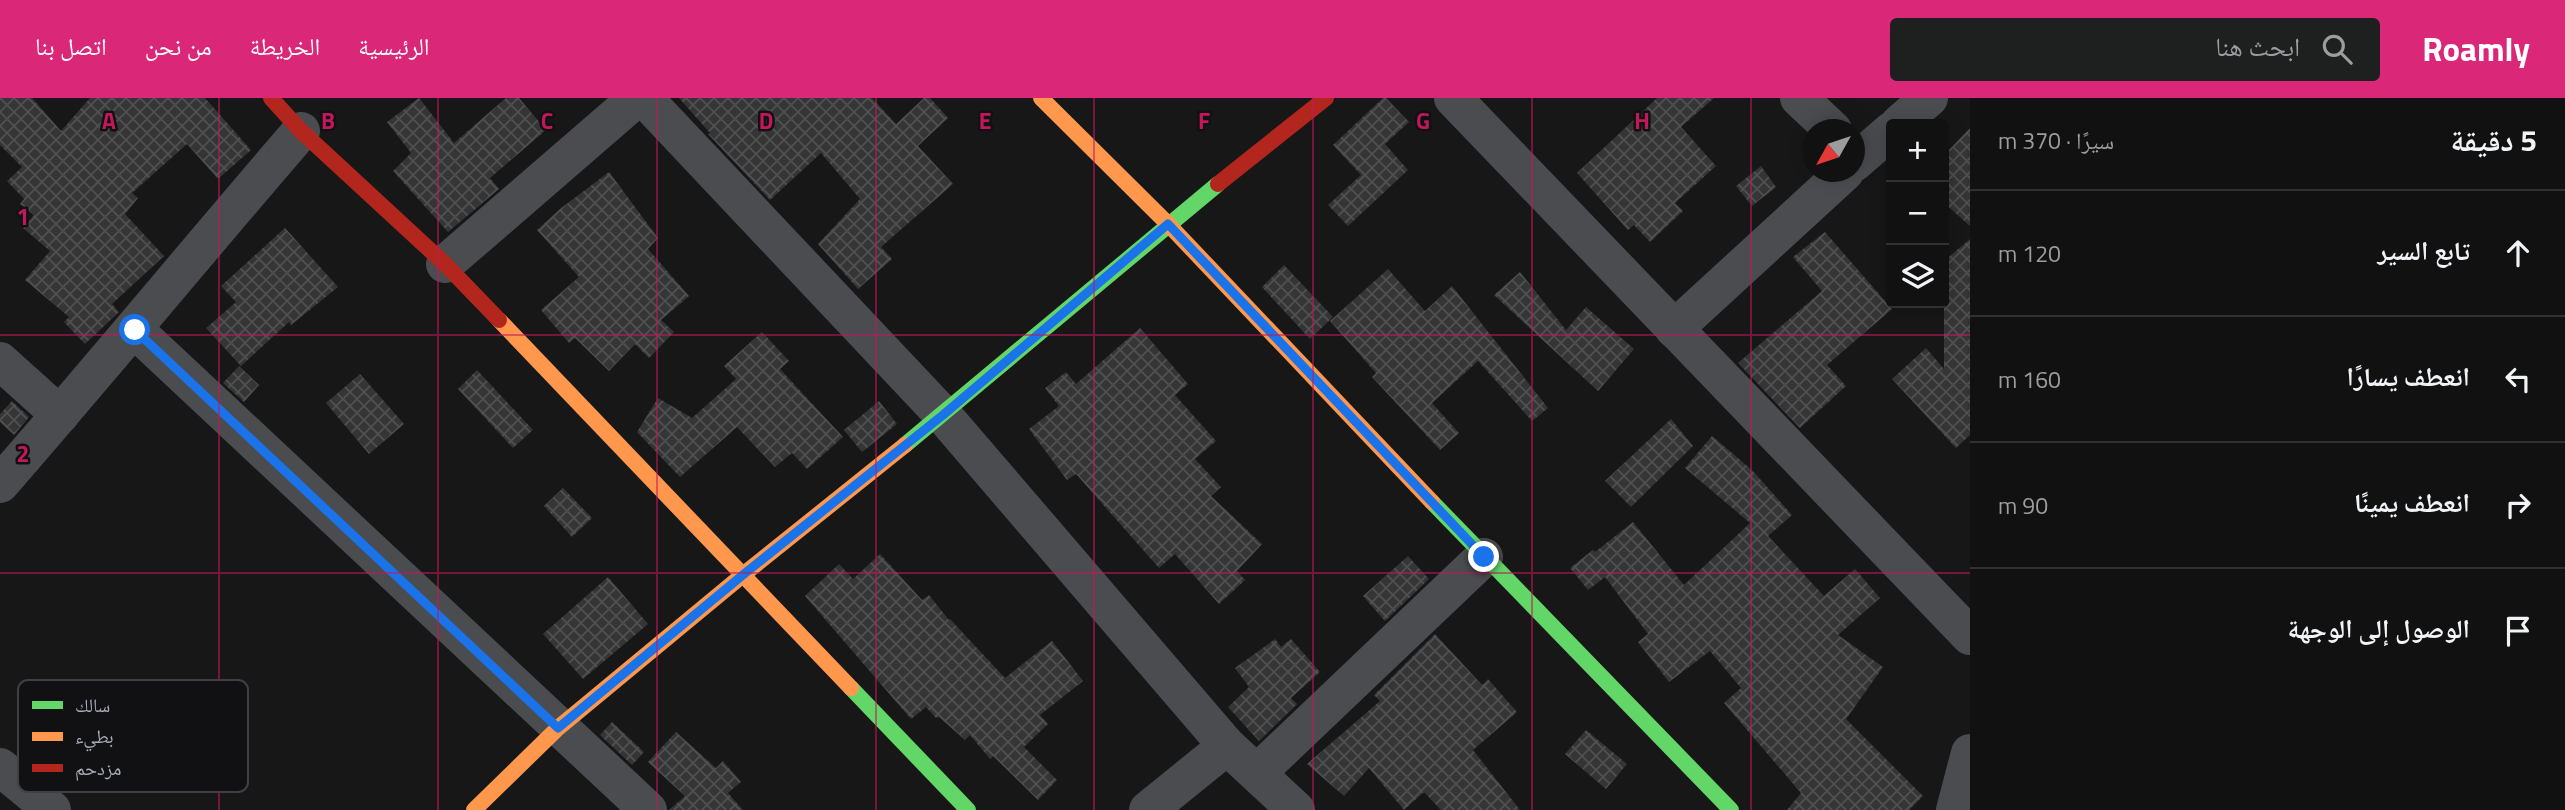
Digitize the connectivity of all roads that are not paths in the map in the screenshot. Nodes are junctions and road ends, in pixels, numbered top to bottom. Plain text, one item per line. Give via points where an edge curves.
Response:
1 (271, 98) edge
2 (636, 98) edge
3 (644, 98) edge
4 (1041, 98) edge
5 (1326, 98) edge
6 (1453, 98) edge
7 (1798, 98) edge
8 (1930, 98) edge
9 (1821, 119) edge
10 (1905, 119) edge
11 (301, 131) junction
12 (1886, 135) edge
13 (1865, 151) edge
14 (1831, 182) edge
15 (1168, 224) junction
16 (445, 264) junction
17 (135, 330) junction
18 (1674, 330) junction
19 (0, 361) edge
20 (60, 415) junction
21 (943, 415) junction
22 (0, 484) edge
23 (1484, 557) junction
24 (744, 574) junction
25 (1970, 636) edge
26 (558, 728) junction
27 (1227, 746) junction
28 (1970, 753) edge
29 (0, 767) edge
30 (1257, 773) junction
31 (18, 782) edge
32 (30, 792) edge
33 (486, 806) edge
34 (52, 810) edge
35 (648, 810) edge
36 (968, 810) edge
37 (1148, 810) edge
38 (1296, 810) edge
39 (1731, 810) edge
40 (1955, 810) edge

1 - 11 street
2 - 16 street
3 - 21 street
4 - 15 street
5 - 15 street
6 - 18 street
7 - 9 street
8 - 10 street
11 - 16 street
11 - 17 street
12 - 13 street
14 - 18 street
15 - 21 street
15 - 23 street
16 - 24 street
17 - 20 street
17 - 26 street
18 - 25 street
19 - 20 street
20 - 22 street
21 - 24 street
21 - 27 street
23 - 30 street
23 - 39 street
24 - 26 street
24 - 36 street
26 - 33 street
26 - 35 street
27 - 30 street
27 - 37 street
28 - 40 street
29 - 31 street
30 - 38 street
32 - 34 street

